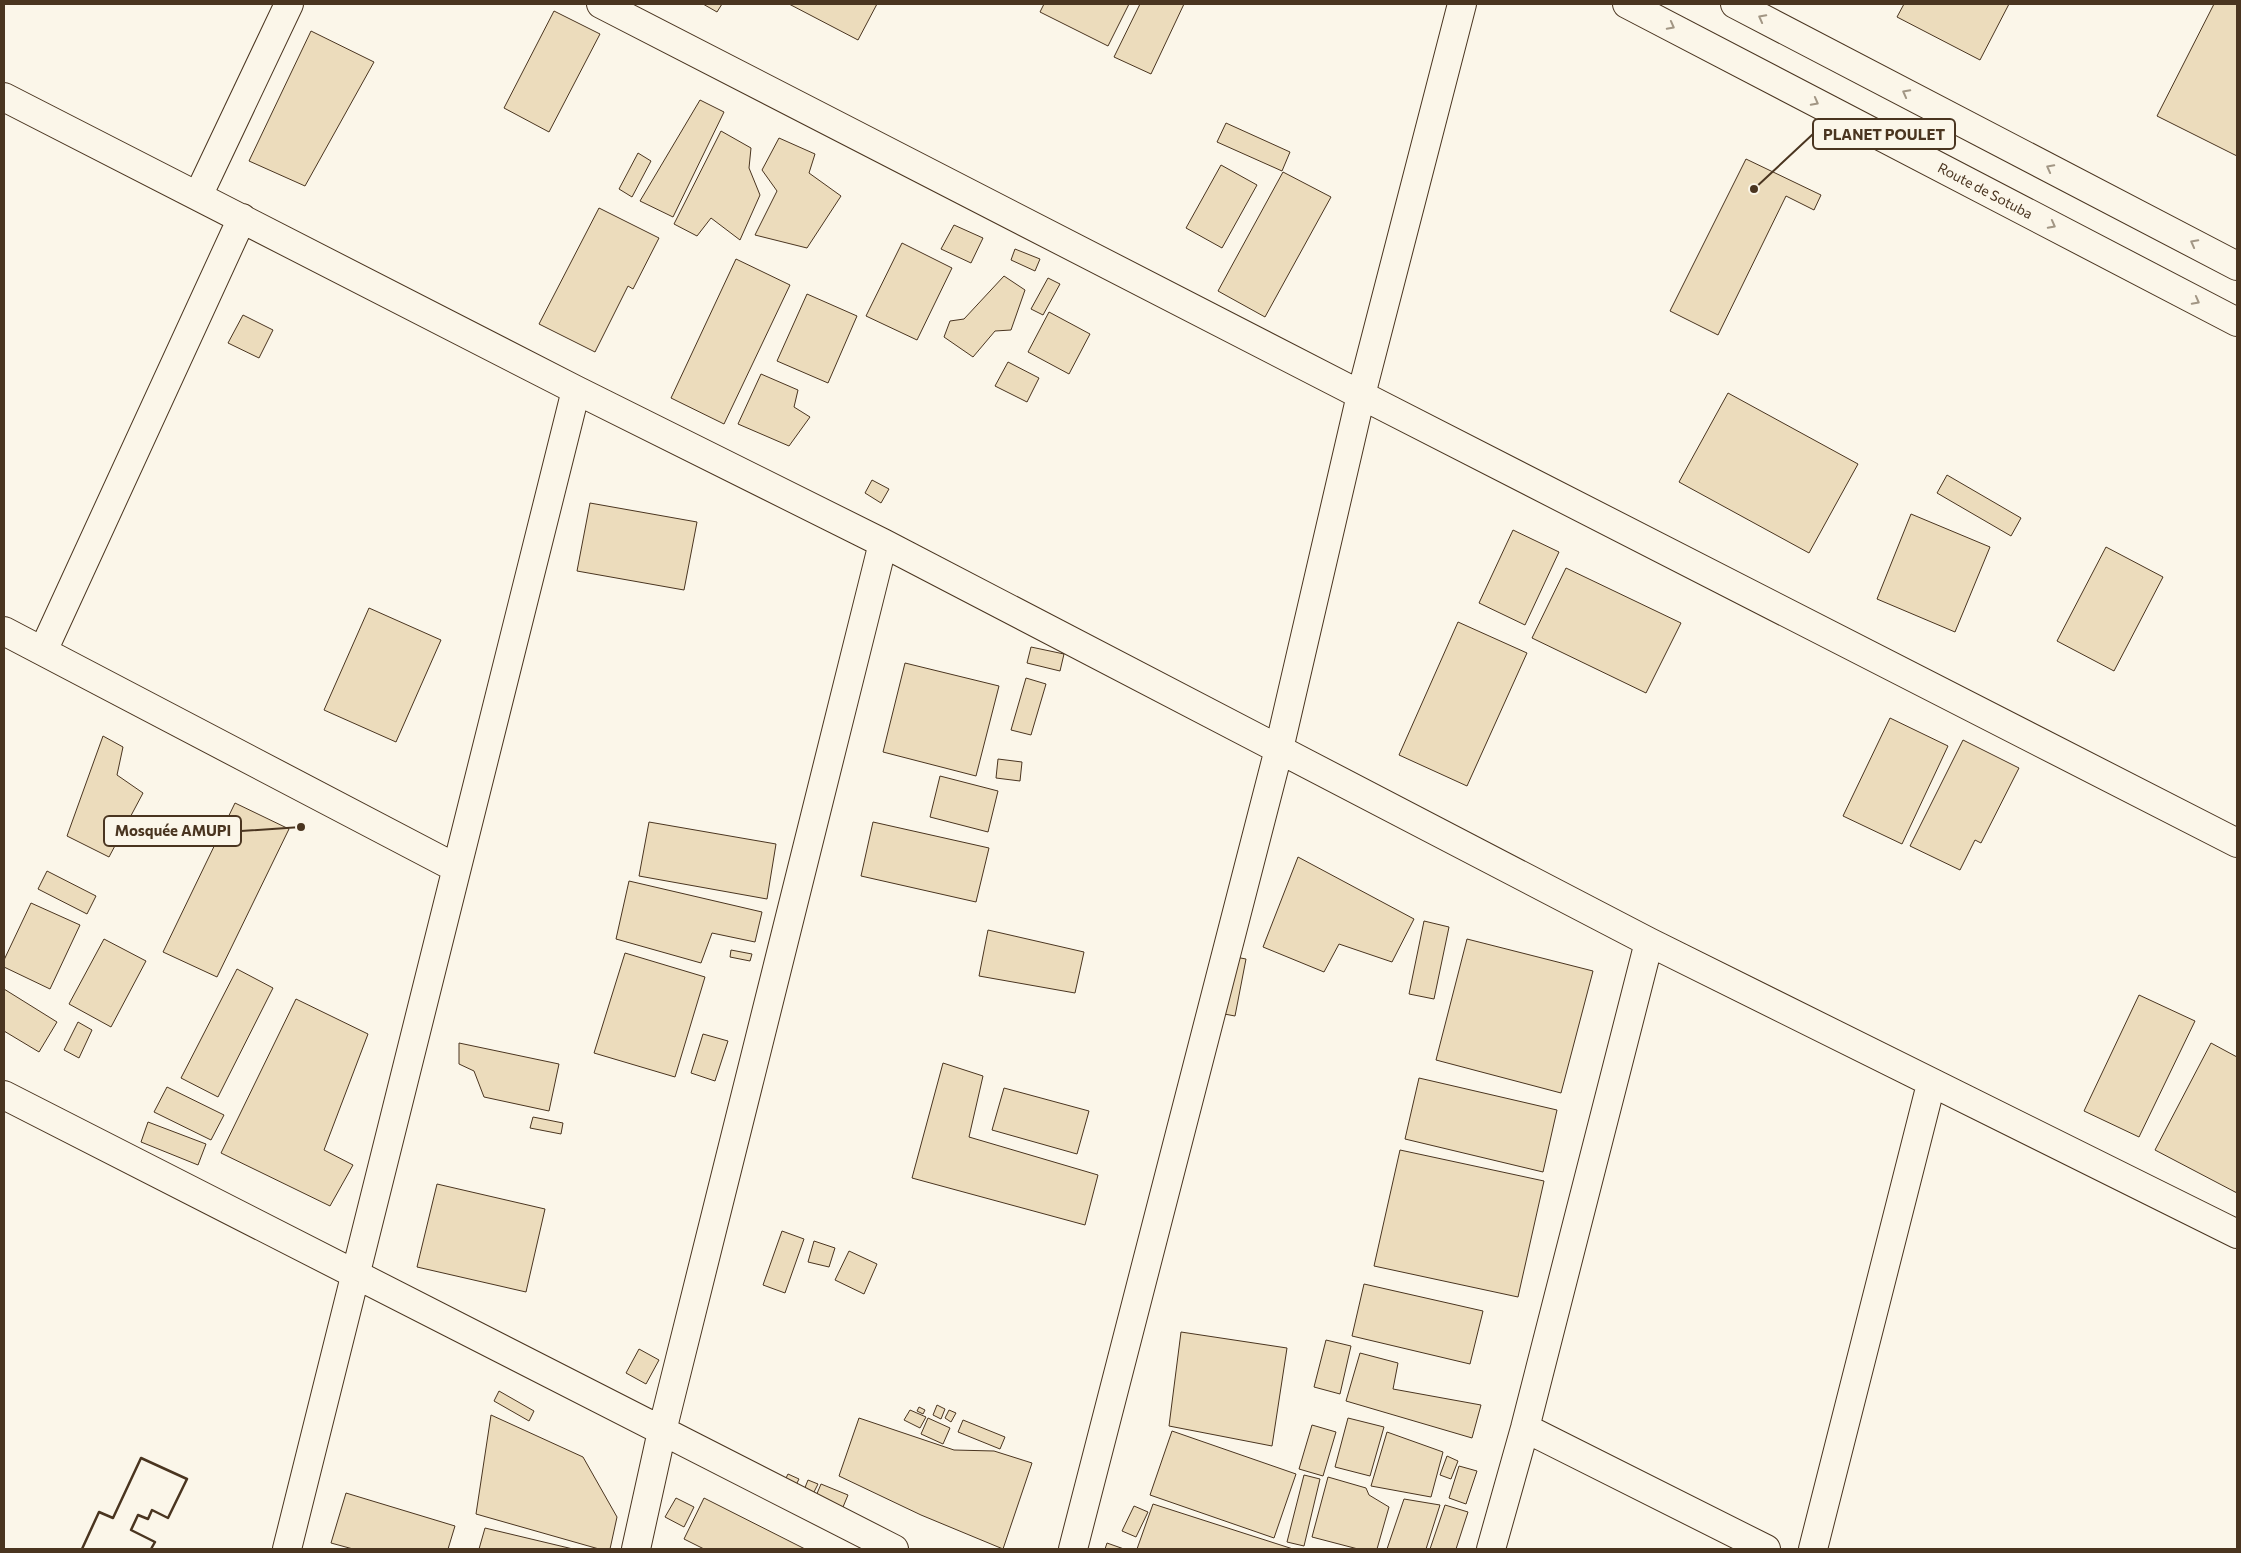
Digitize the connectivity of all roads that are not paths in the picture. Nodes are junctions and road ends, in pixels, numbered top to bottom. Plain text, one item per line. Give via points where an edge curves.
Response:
1 (289, 4) edge
2 (601, 4) edge
3 (1462, 4) edge
4 (1628, 4) edge
5 (1735, 4) edge
6 (4, 98) edge
7 (198, 196) junction
8 (242, 218) junction
9 (2237, 266) edge
10 (2237, 322) edge
11 (576, 390) junction
12 (1361, 395) junction
13 (883, 543) junction
14 (4, 630) edge
15 (43, 651) junction
16 (1279, 749) junction
17 (2237, 843) edge
18 (456, 868) junction
19 (1649, 942) junction
20 (1931, 1084) junction
21 (4, 1095) edge
22 (2237, 1234) edge
23 (357, 1275) junction
24 (1525, 1428) junction
25 (662, 1431) junction
26 (287, 1549) edge
27 (636, 1549) edge
28 (894, 1549) edge
29 (1073, 1549) edge
30 (1491, 1549) edge
31 (1766, 1549) edge
32 (1813, 1549) edge

1 - 7 street
2 - 12 street
3 - 12 street
4 -> 10 street, Route de Sotuba
9 -> 5 street
6 - 7 street
7 - 8 street
8 - 11 street
8 - 15 street
11 - 13 street
11 - 18 street
12 - 16 street
12 - 17 street
13 - 16 street
13 - 25 street
14 - 15 street
15 - 18 street
16 - 19 street
16 - 29 street
18 - 23 street
19 - 20 street
19 - 24 street
20 - 22 street
20 - 32 street
21 - 23 street
23 - 25 street
23 - 26 street
24 - 30 street
24 - 31 street
25 - 27 street
25 - 28 street

